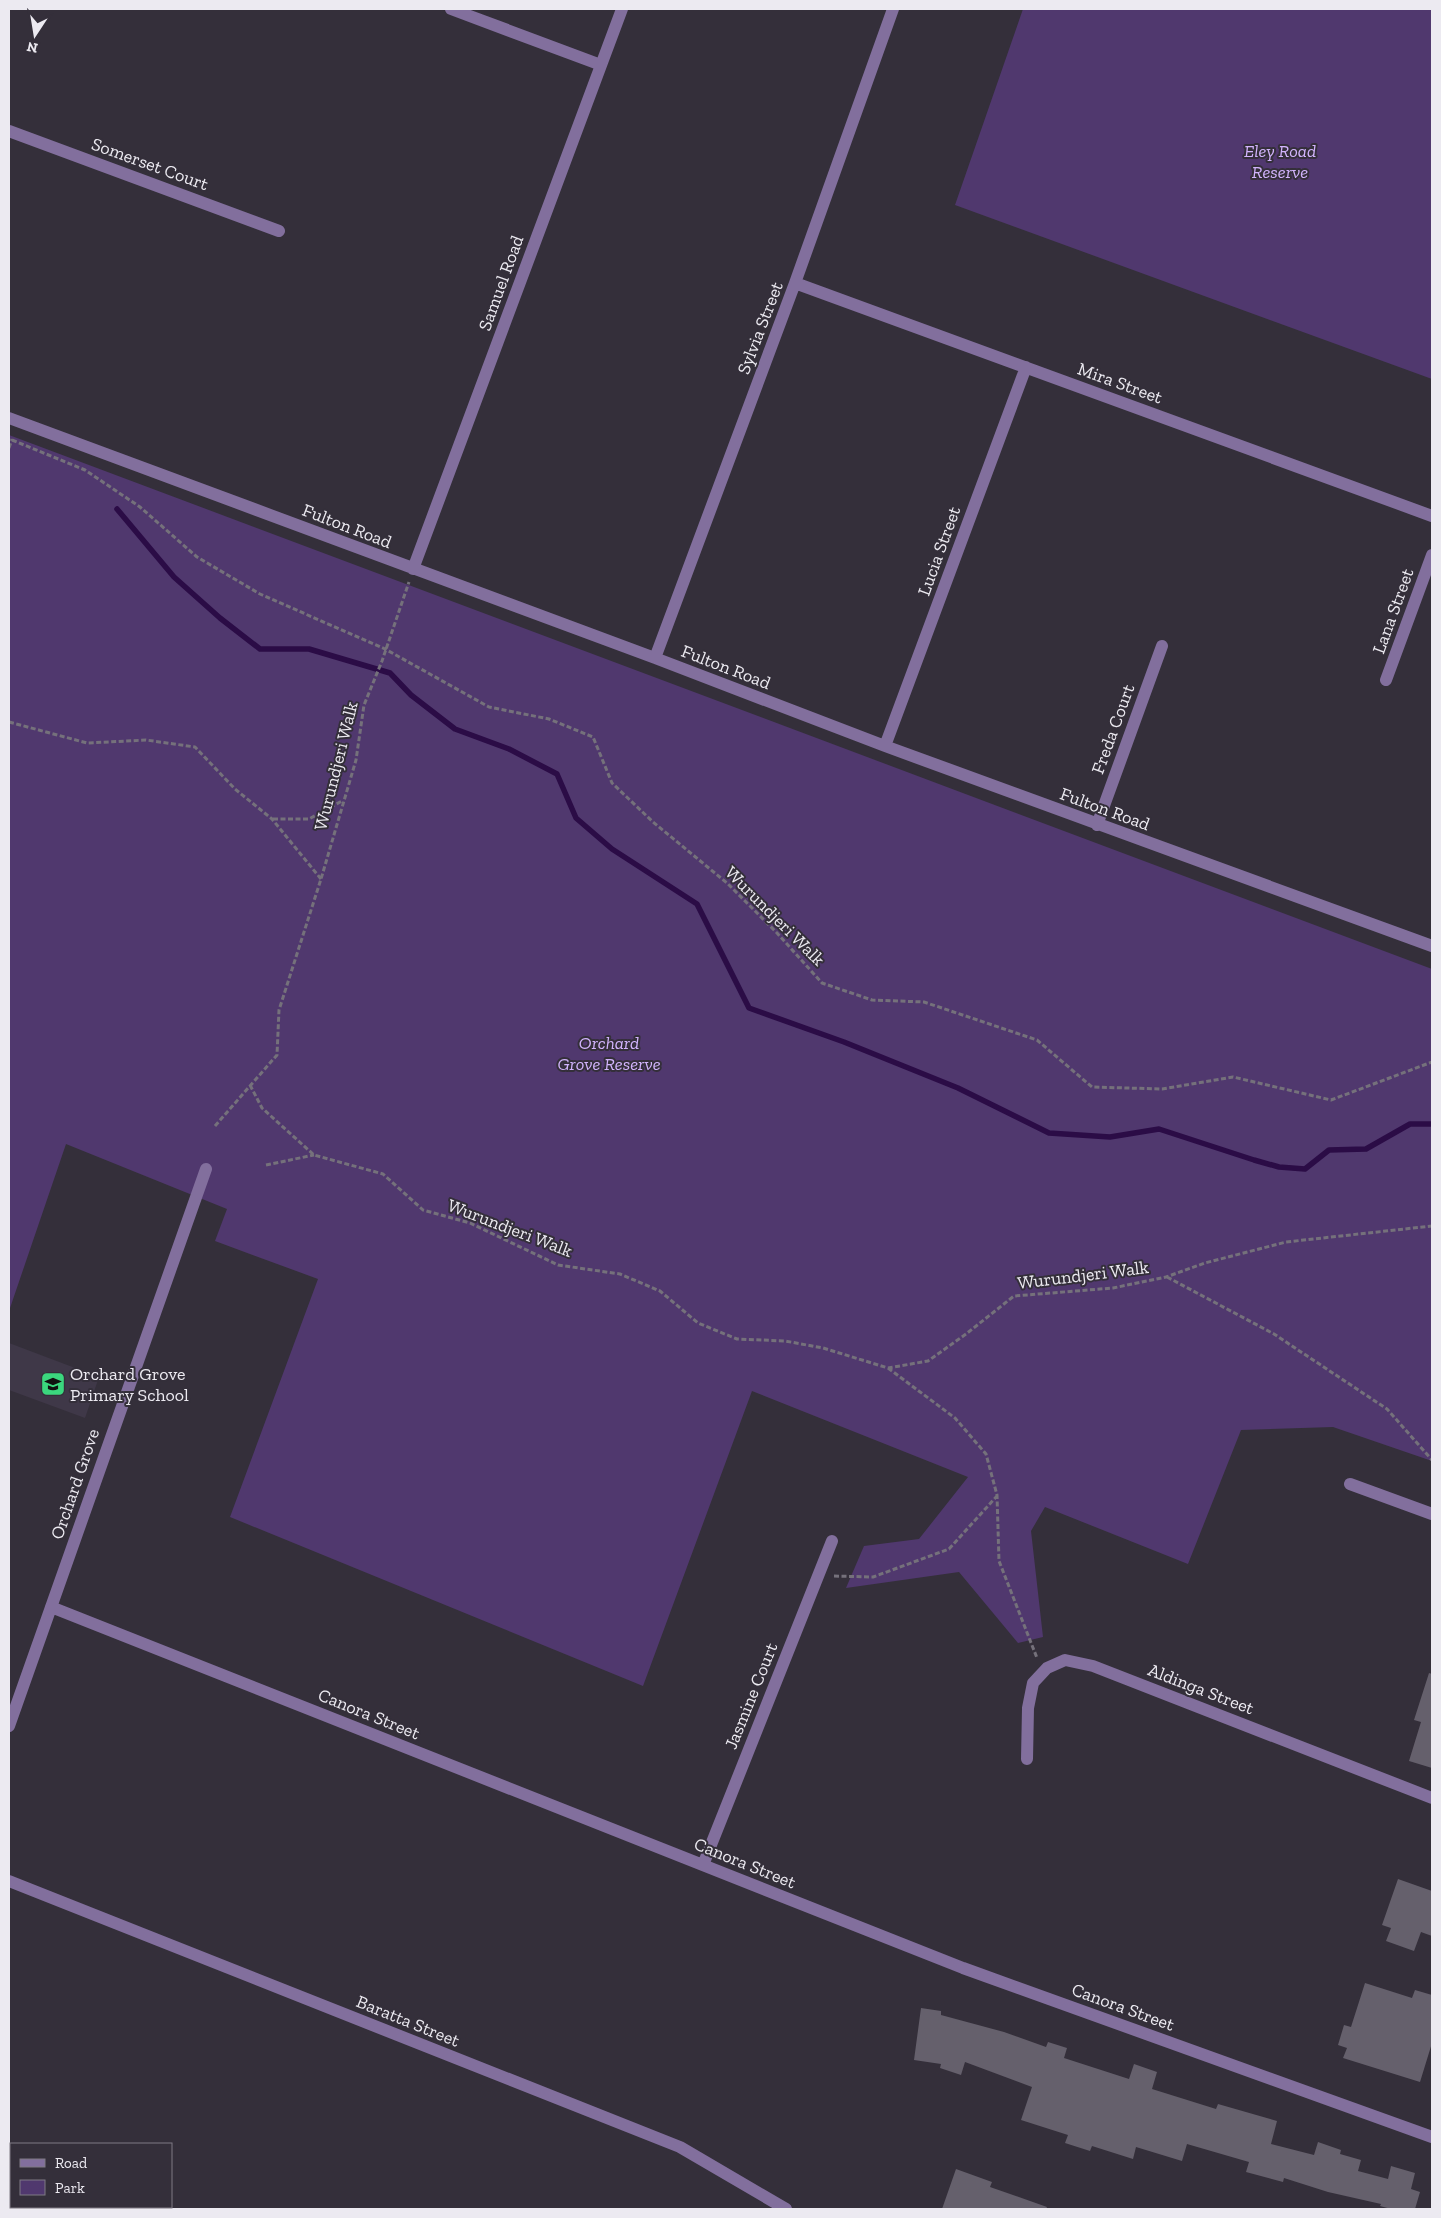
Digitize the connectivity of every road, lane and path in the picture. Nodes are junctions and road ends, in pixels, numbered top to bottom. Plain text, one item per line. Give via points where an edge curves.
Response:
1 (450, 9) edge
2 (622, 9) edge
3 (894, 9) edge
4 (601, 65) junction
5 (9, 131) edge
6 (279, 231) dead end
7 (796, 283) junction
8 (1026, 367) junction
9 (9, 418) edge
10 (12, 440) dead end
11 (1432, 516) edge
12 (1432, 555) edge
13 (413, 569) junction
14 (1162, 646) dead end
15 (385, 649) junction
16 (655, 658) junction
17 (1386, 680) dead end
18 (9, 722) edge
19 (885, 746) junction
20 (342, 801) junction
21 (272, 819) junction
22 (1097, 825) junction
23 (321, 879) junction
24 (1432, 946) edge
25 (1432, 1062) edge
26 (250, 1085) junction
27 (215, 1126) dead end
28 (314, 1154) junction
29 (266, 1165) dead end
30 (206, 1169) dead end
31 (1432, 1226) edge
32 (1166, 1277) junction
33 (888, 1368) junction
34 (1432, 1460) edge
35 (1350, 1484) dead end
36 (997, 1495) junction
37 (1432, 1514) edge
38 (832, 1541) dead end
39 (818, 1576) junction
40 (51, 1607) junction
41 (1042, 1673) junction
42 (9, 1726) edge
43 (1027, 1759) dead end
44 (1432, 1798) edge
45 (703, 1865) junction
46 (9, 1882) edge
47 (1432, 2137) edge
48 (786, 2209) edge

1 - 4 street
2 - 4 street, Samuel Road
3 - 7 street, Sylvia Street
4 - 13 street, Samuel Road
5 - 6 street, Somerset Court
7 - 8 street, Mira Street
7 - 16 street, Sylvia Street
8 - 11 street, Mira Street
8 - 19 street, Lucia Street
9 - 13 street, Fulton Road
10 - 15 path, Wurundjeri Walk via 85,470 140,507 197,557 260,594
12 - 17 street, Lana Street
13 - 15 path, Wurundjeri Walk
13 - 16 street, Fulton Road
14 - 22 street, Freda Court
15 - 20 path, Wurundjeri Walk via 364,705 356,760
15 - 25 path, Wurundjeri Walk via 489,707 549,719 593,737 612,783 652,822 727,884 822,983 872,1000 924,1002 1037,1040 1092,1086 1162,1089 1233,1077 1331,1100
16 - 19 street, Fulton Road
18 - 21 path, Wurundjeri Walk via 87,743 146,740 195,747 235,789
19 - 22 street, Fulton Road
20 - 21 path via 309,819
20 - 23 path, Wurundjeri Walk
21 - 23 path, Wurundjeri Walk
22 - 24 street, Fulton Road
23 - 26 path, Wurundjeri Walk via 279,1010 276,1055
26 - 27 path
26 - 28 path, Wurundjeri Walk via 262,1108
28 - 29 path
28 - 33 path, Wurundjeri Walk via 383,1174 423,1210 470,1223 558,1265 620,1274 660,1291 698,1323 738,1339 823,1348
30 - 40 street, Orchard Grove
31 - 32 path, Wurundjeri Walk via 1286,1242
32 - 33 path, Wurundjeri Walk via 1113,1288 1014,1296 928,1361
32 - 34 path, Wurundjeri Walk via 1274,1334 1387,1409
33 - 36 path via 955,1418 986,1454
35 - 37 street
36 - 39 path via 949,1549 873,1577
36 - 41 path via 999,1560
38 - 39 street, Jasmine Court
39 - 45 street, Jasmine Court
40 - 42 street, Orchard Grove
40 - 45 street, Canora Street
41 - 43 street via 1032,1683
41 - 44 street, Aldinga Street via 1065,1660 1093,1666
45 - 47 street, Canora Street via 963,1968
46 - 48 street, Baratta Street via 680,2148

